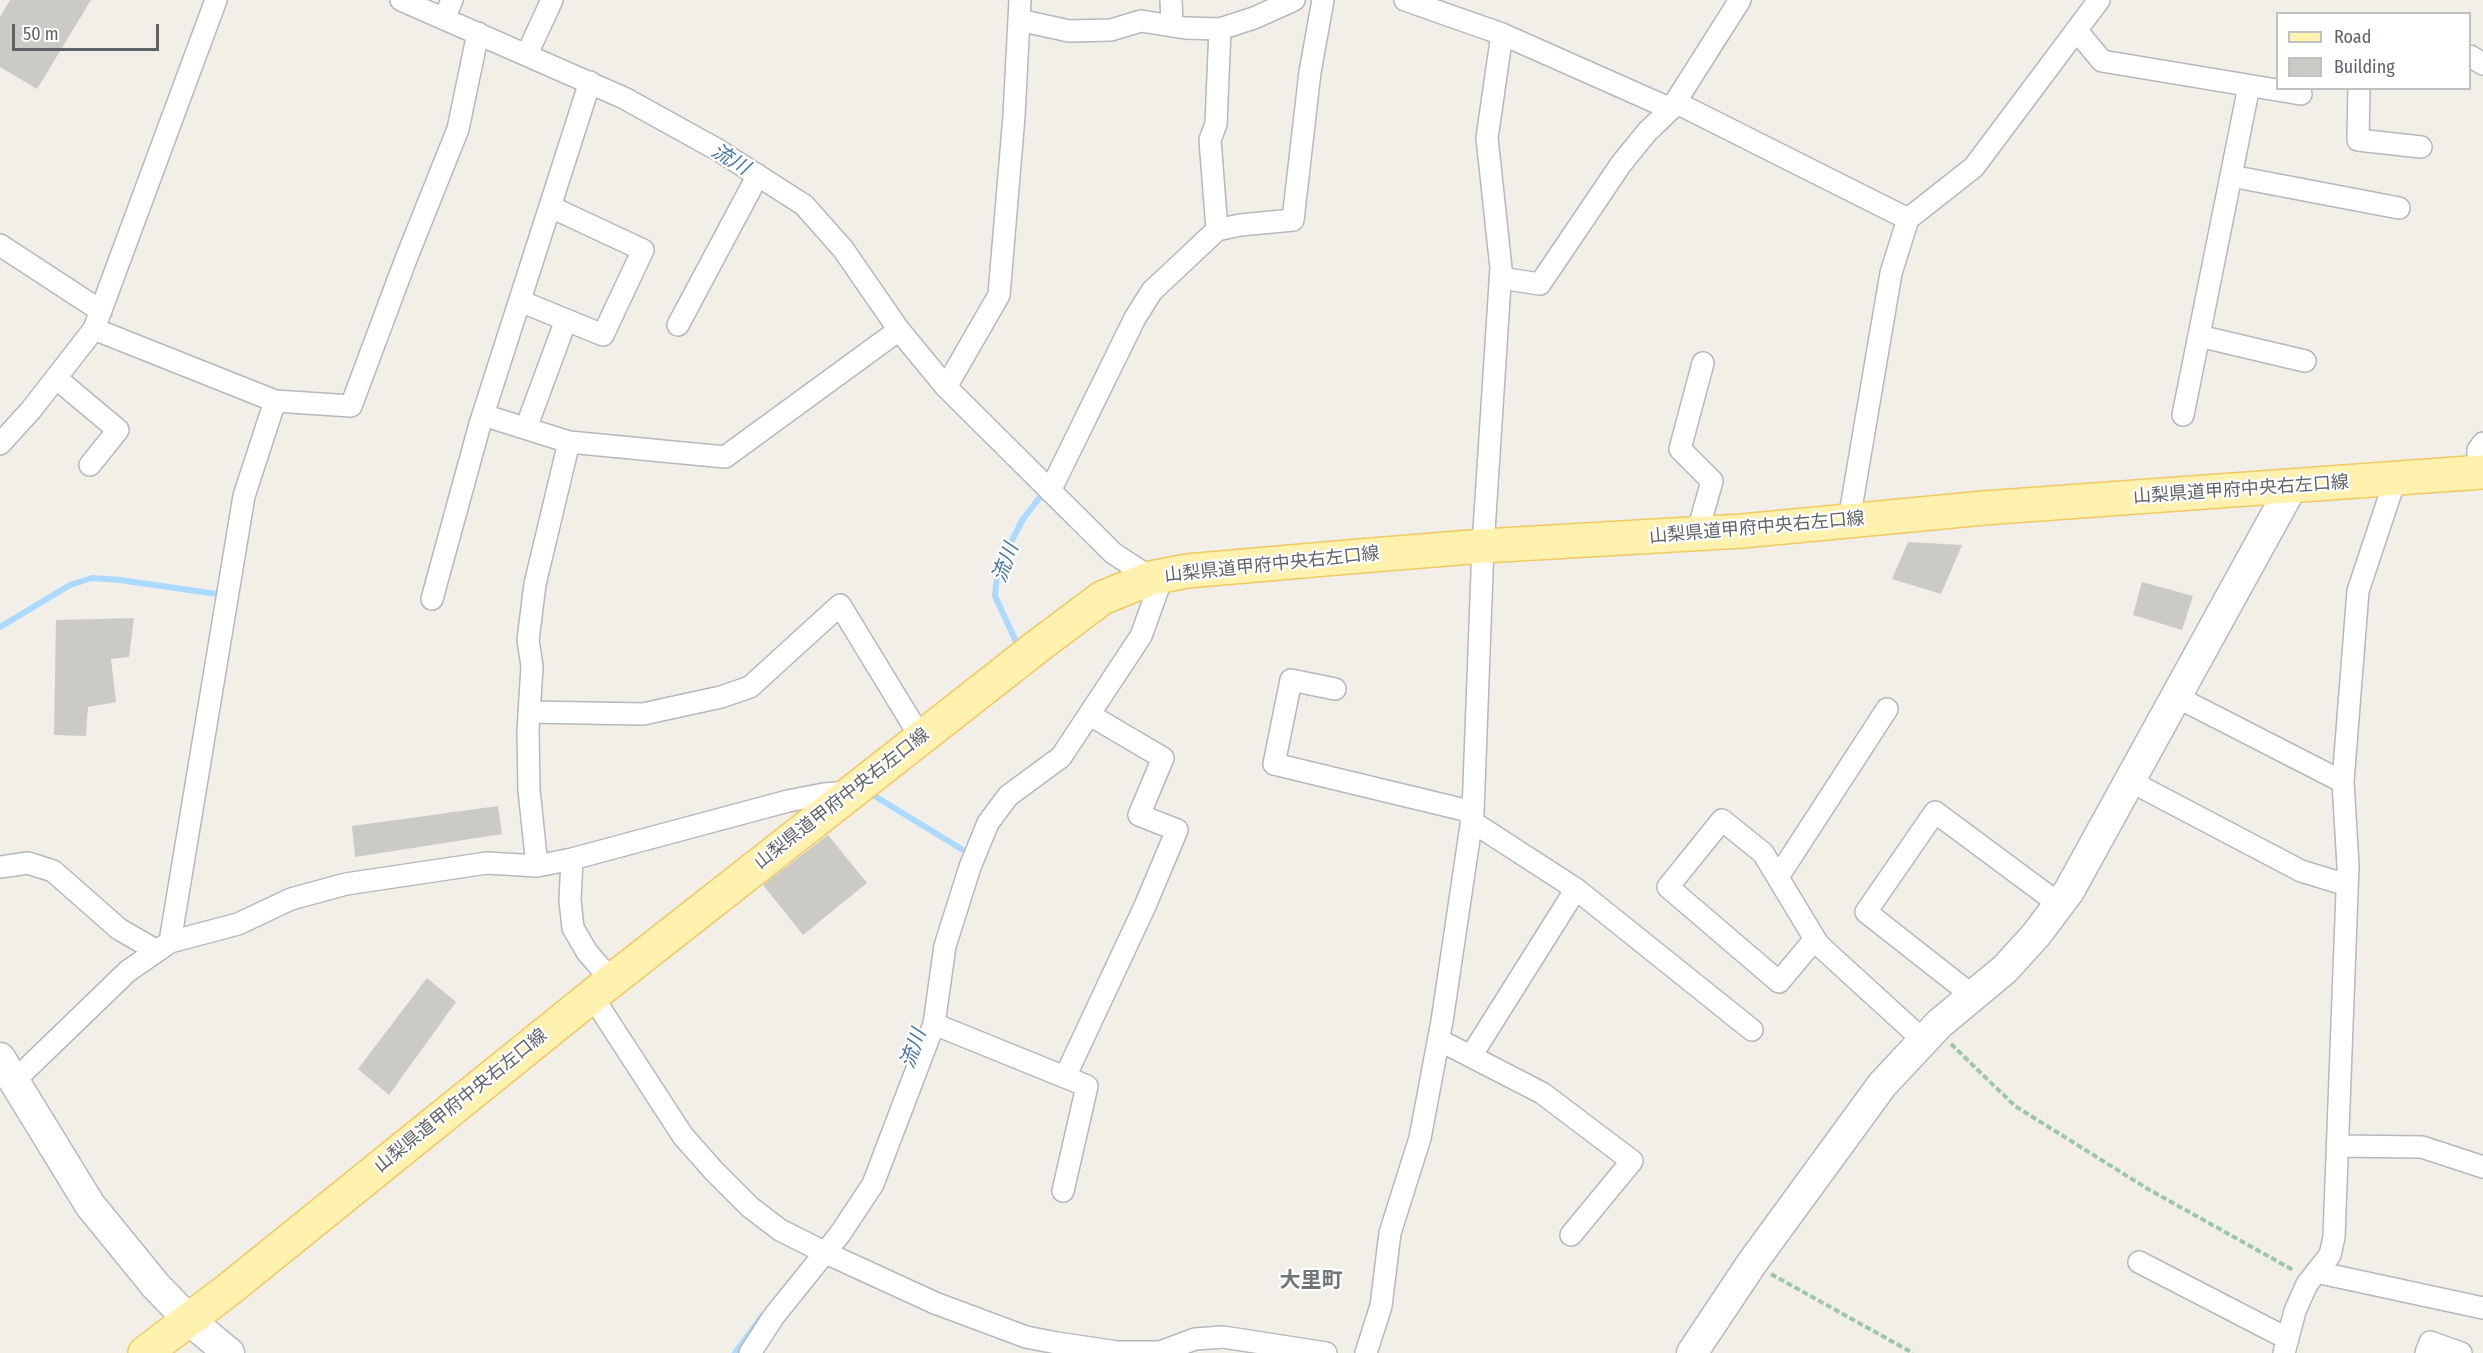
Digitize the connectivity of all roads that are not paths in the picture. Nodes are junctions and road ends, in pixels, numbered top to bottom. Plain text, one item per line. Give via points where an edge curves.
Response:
1 (216, 0) edge
2 (401, 0) edge
3 (552, 0) edge
4 (1171, 0) edge
5 (1294, 0) edge
6 (1323, 0) edge
7 (1740, 0) edge
8 (2099, 0) edge
9 (1417, 2) edge
10 (448, 9) edge
11 (1020, 10) edge
12 (1172, 26) junction
13 (1220, 29) junction
14 (2077, 31) junction
15 (478, 33) junction
16 (1502, 34) junction
17 (527, 54) junction
18 (590, 82) junction
19 (2249, 86) junction
20 (2359, 90) edge
21 (2301, 94) dead end
22 (1673, 106) junction
23 (2421, 147) dead end
24 (758, 176) junction
25 (2231, 176) junction
26 (551, 207) junction
27 (2399, 208) dead end
28 (1908, 219) junction
29 (1217, 230) junction
30 (0, 245) edge
31 (1500, 279) junction
32 (520, 301) junction
33 (98, 320) junction
34 (566, 320) junction
35 (678, 325) dead end
36 (899, 330) junction
37 (2199, 336) junction
38 (2305, 361) dead end
39 (1703, 363) dead end
40 (56, 378) junction
41 (946, 387) junction
42 (275, 401) junction
43 (483, 415) junction
44 (2183, 415) dead end
45 (526, 428) junction
46 (569, 442) junction
47 (0, 444) edge
48 (2481, 462) edge
49 (90, 465) dead end
50 (2395, 480) junction
51 (2292, 486) junction
52 (1050, 491) junction
53 (1850, 520) junction
54 (1697, 534) junction
55 (1483, 546) junction
56 (1157, 576) junction
57 (432, 599) dead end
58 (1335, 689) dead end
59 (2177, 697) junction
60 (1887, 709) dead end
61 (529, 712) junction
62 (1090, 715) junction
63 (916, 730) junction
64 (2130, 781) junction
65 (2343, 782) junction
66 (863, 783) junction
67 (1472, 817) junction
68 (572, 859) junction
69 (537, 866) junction
70 (0, 867) edge
71 (1778, 878) junction
72 (2347, 885) junction
73 (1576, 889) junction
74 (2059, 904) junction
75 (1815, 939) junction
76 (164, 947) junction
77 (602, 988) junction
78 (1973, 996) junction
79 (934, 1024) junction
80 (1752, 1030) dead end
81 (1929, 1034) junction
82 (1439, 1040) junction
83 (1471, 1056) junction
84 (7, 1070) edge
85 (1065, 1077) junction
86 (2338, 1146) junction
87 (2483, 1167) edge
88 (1063, 1191) dead end
89 (1571, 1235) dead end
90 (826, 1253) junction
91 (2139, 1262) dead end
92 (2313, 1276) junction
93 (2483, 1308) edge
94 (188, 1319) junction
95 (2286, 1346) edge
96 (1056, 1348) edge
97 (145, 1353) edge
98 (228, 1353) edge
99 (750, 1353) edge
100 (1326, 1353) edge
101 (1366, 1353) edge
102 (1692, 1353) edge
103 (2426, 1353) edge
104 (2461, 1353) edge

1 - 33 street
2 - 10 street
3 - 17 street
4 - 12 street
5 - 13 street
6 - 29 street via 1310,72 1293,220
7 - 22 street
8 - 14 street
9 - 16 street
10 - 15 street
11 - 12 street via 1069,31 1111,30 1141,21
11 - 41 street via 999,295
12 - 13 street
13 - 29 street via 1216,124 1210,140
14 - 19 street via 2102,61
14 - 28 street via 1974,167
15 - 17 street
15 - 42 street via 458,129 351,406
16 - 22 street
16 - 31 street via 1487,138
17 - 18 street
18 - 24 street via 718,150
18 - 26 street
19 - 21 street
19 - 25 street
20 - 23 street via 2358,140
22 - 28 street
22 - 31 street via 1621,164 1540,284
24 - 35 street
24 - 36 street via 804,205 821,221
25 - 27 street
25 - 37 street
26 - 32 street
26 - 34 street via 643,250 603,335
28 - 53 street via 1891,273
29 - 52 street via 1152,291
30 - 33 street
31 - 55 street
32 - 34 street
32 - 43 street
33 - 40 street
33 - 42 street
34 - 45 street
36 - 41 street
36 - 46 street via 725,458
37 - 38 street
37 - 44 street
39 - 54 street via 1680,449 1712,481
40 - 47 street
40 - 49 street via 118,430
41 - 52 street
42 - 76 street via 244,496
43 - 45 street
43 - 57 street
45 - 46 street
46 - 61 street via 536,584 528,640 532,666
48 - 50 main road, 山梨県道甲府中央右左口線
50 - 51 main road, 山梨県道甲府中央右左口線
50 - 65 street via 2358,591
51 - 53 main road, 山梨県道甲府中央右左口線
51 - 59 street
52 - 56 street via 1113,553
53 - 54 main road, 山梨県道甲府中央右左口線
54 - 55 main road, 山梨県道甲府中央右左口線
55 - 56 main road, 山梨県道甲府中央右左口線
55 - 67 street
56 - 62 street via 1141,636
56 - 63 main road, 山梨県道甲府中央右左口線 via 1102,598
58 - 67 street via 1291,680 1274,764
59 - 64 street
59 - 65 street
60 - 71 street
61 - 63 street via 643,714 721,697 750,687 840,605
61 - 69 street via 529,790
62 - 79 street via 1061,757 1008,796 988,823 945,946
62 - 85 street via 1163,758 1139,815 1177,830
63 - 66 main road, 山梨県道甲府中央右左口線
64 - 72 street via 2301,871
64 - 74 street
65 - 72 street
66 - 68 street
66 - 77 main road, 山梨県道甲府中央右左口線
67 - 73 street
67 - 82 street
68 - 69 street
68 - 77 street via 573,928
69 - 76 street via 487,863 346,884 291,899 238,924
70 - 76 street via 28,863 53,872 119,929
71 - 75 street
71 - 75 street via 1763,853 1722,819 1668,887 1779,982
72 - 86 street
73 - 80 street
73 - 83 street
74 - 78 street via 2005,969
74 - 78 street via 1935,812 1866,912
75 - 81 street
76 - 84 street via 128,971
77 - 90 street via 683,1136 750,1207 780,1230
77 - 94 main road, 山梨県道甲府中央右左口線
78 - 81 street
79 - 85 street
79 - 90 street via 873,1184
81 - 102 street via 1882,1085 1752,1263
82 - 83 street
82 - 101 street via 1420,1138 1390,1233 1381,1306
83 - 89 street via 1542,1093 1632,1161
84 - 94 street via 90,1205
85 - 88 street via 1087,1086
86 - 87 street via 2422,1147
86 - 92 street via 2334,1237 2330,1255
90 - 96 street via 935,1303
90 - 99 street via 774,1316
91 - 95 street
92 - 93 street
92 - 95 street via 2295,1311
94 - 97 main road, 山梨県道甲府中央右左口線
94 - 98 street
96 - 100 street via 1160,1352 1194,1339 1223,1337
103 - 104 street via 2430,1342

